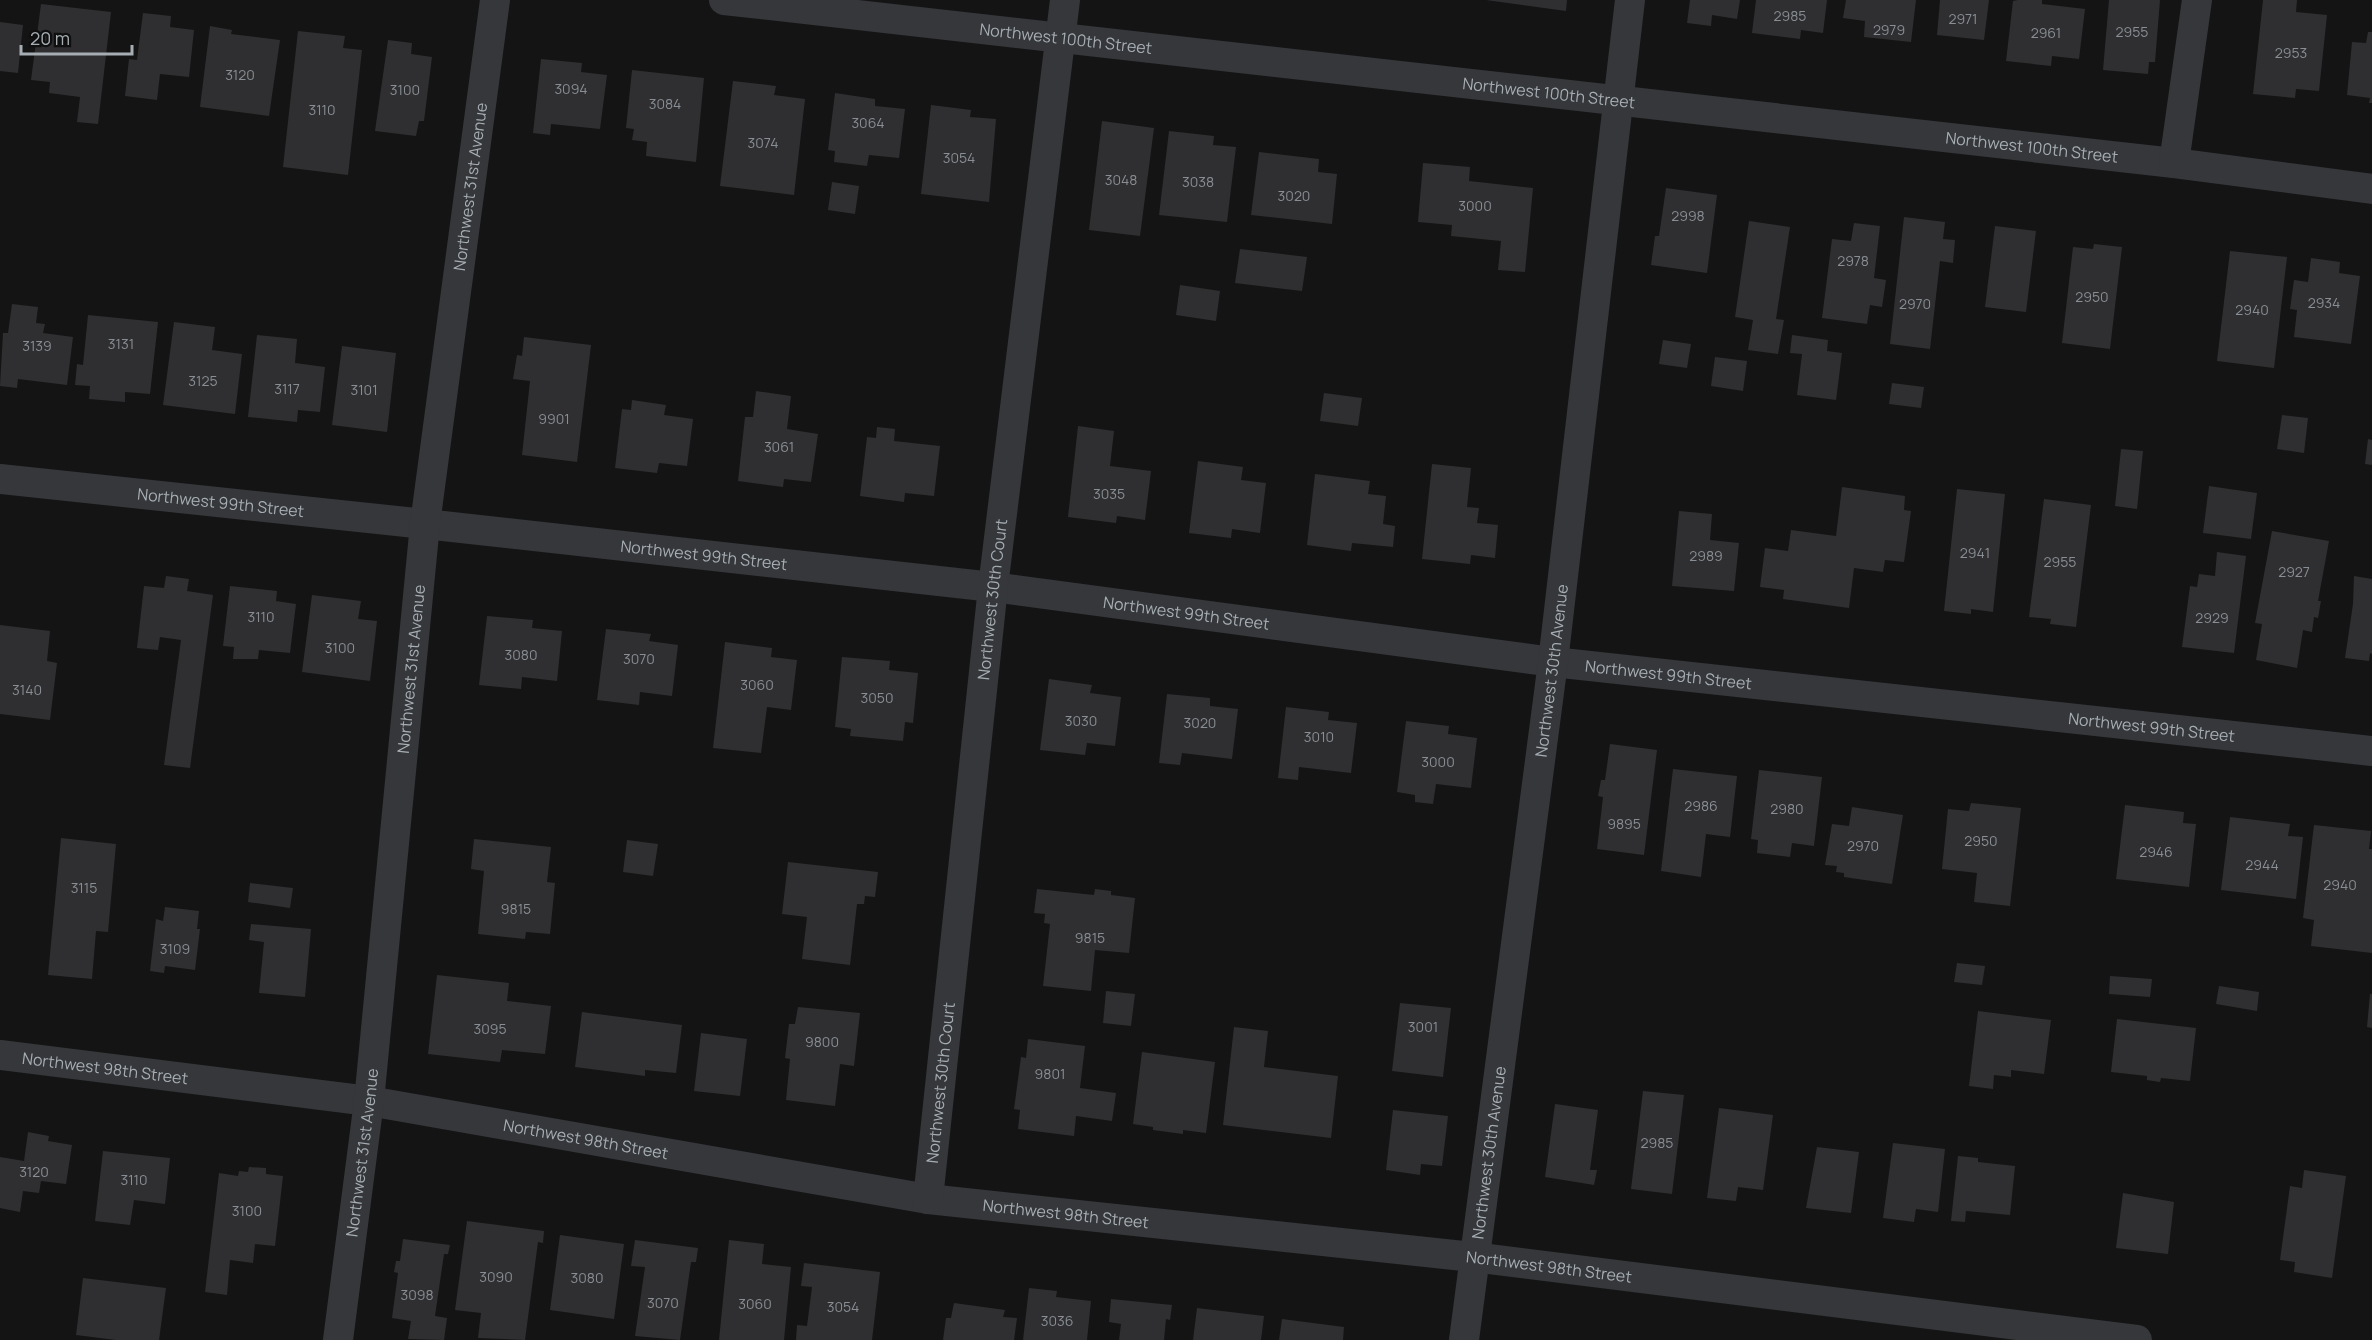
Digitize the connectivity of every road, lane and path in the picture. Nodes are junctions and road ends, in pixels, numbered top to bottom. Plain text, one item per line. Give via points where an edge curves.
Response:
1 (495, 0) edge
2 (724, 0) edge
3 (1065, 0) edge
4 (1630, 0) edge
5 (2197, 0) edge
6 (1060, 38) junction
7 (1617, 101) junction
8 (2174, 163) junction
9 (2372, 189) edge
10 (0, 479) edge
11 (426, 524) junction
12 (993, 587) junction
13 (1553, 662) junction
14 (2372, 751) edge
15 (0, 1055) edge
16 (369, 1101) junction
17 (928, 1199) junction
18 (1473, 1257) junction
19 (338, 1340) edge
20 (1464, 1340) edge
21 (2137, 1340) edge

1 - 11 street, Northwest 31st Avenue
2 - 6 street, Northwest 100th Street
3 - 6 street, Northwest 30th Court
4 - 7 street, Northwest 30th Avenue
5 - 8 street
6 - 7 street, Northwest 100th Street
6 - 12 street, Northwest 30th Court
7 - 8 street, Northwest 100th Street
7 - 13 street, Northwest 30th Avenue
8 - 9 street, Northwest 100th Street
10 - 11 street, Northwest 99th Street
11 - 12 street, Northwest 99th Street
11 - 16 street, Northwest 31st Avenue
12 - 13 street, Northwest 99th Street
12 - 17 street, Northwest 30th Court
13 - 14 street, Northwest 99th Street
13 - 18 street, Northwest 30th Avenue
15 - 16 street, Northwest 98th Street
16 - 17 street, Northwest 98th Street
16 - 19 street, Northwest 31st Avenue
17 - 18 street, Northwest 98th Street
18 - 20 street, Northwest 30th Avenue
18 - 21 street, Northwest 98th Street

